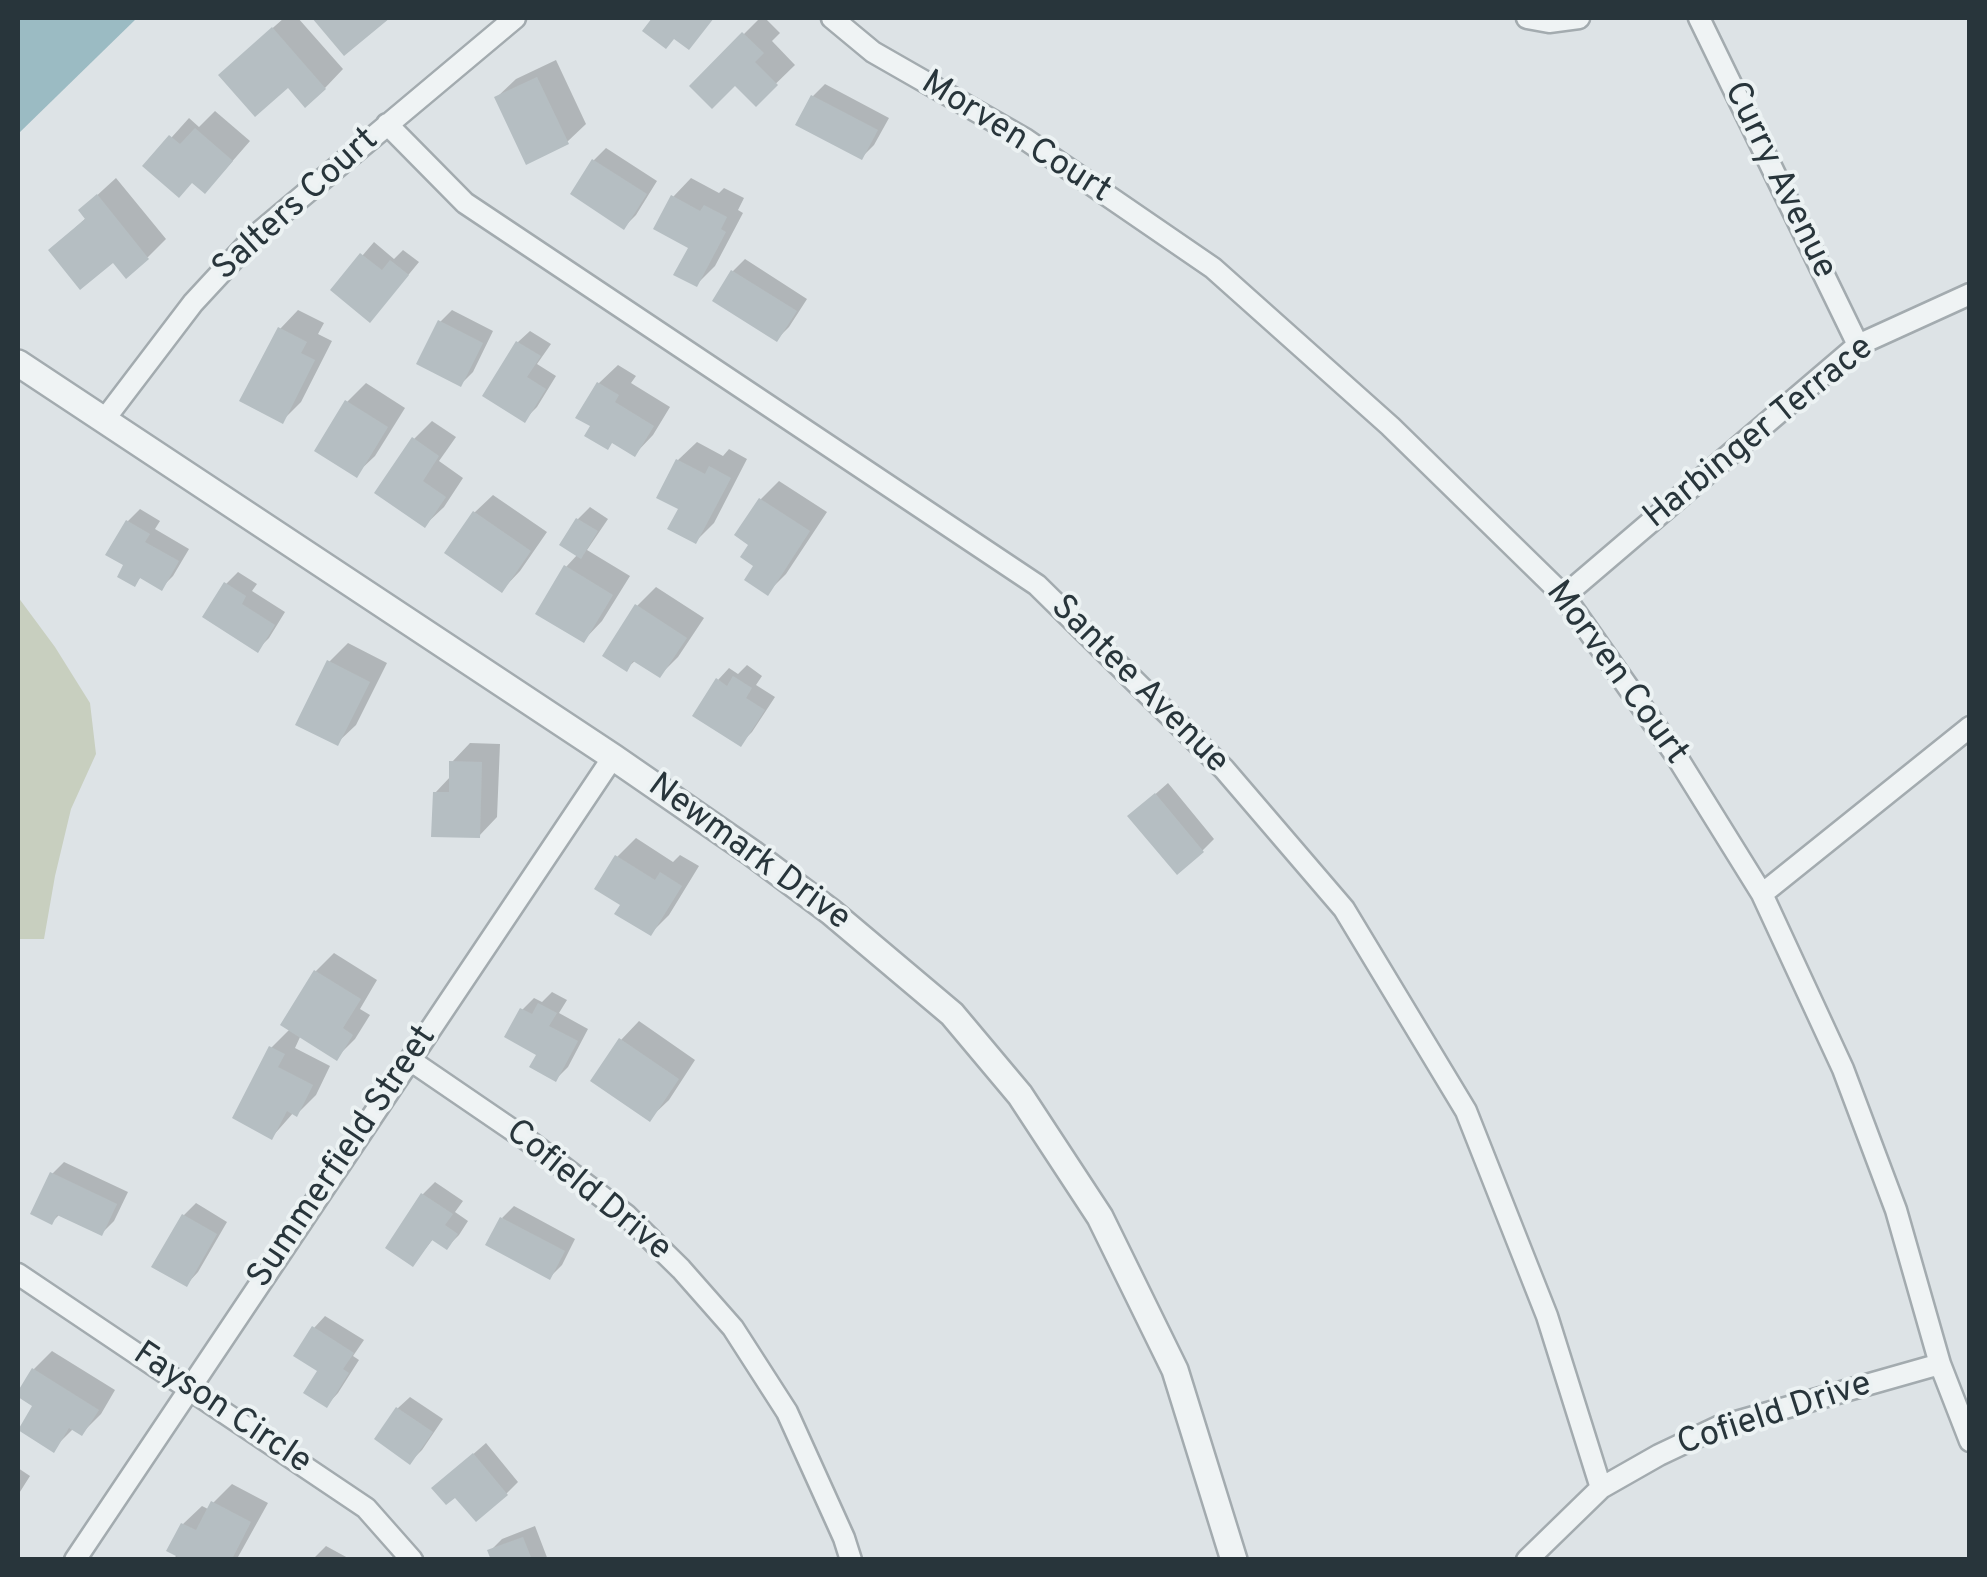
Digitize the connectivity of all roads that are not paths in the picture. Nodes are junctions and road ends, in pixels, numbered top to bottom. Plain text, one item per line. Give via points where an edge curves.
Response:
1 (515, 18) edge
2 (832, 18) edge
3 (1527, 18) edge
4 (1579, 18) edge
5 (1699, 18) edge
6 (387, 124) junction
7 (1970, 294) edge
8 (1858, 344) junction
9 (18, 363) edge
10 (104, 420) junction
11 (1564, 596) junction
12 (1970, 727) edge
13 (613, 757) junction
14 (1762, 894) junction
15 (410, 1060) junction
16 (18, 1274) edge
17 (1940, 1364) junction
18 (188, 1388) junction
19 (1970, 1441) edge
20 (1602, 1488) junction
21 (75, 1560) edge
22 (412, 1560) edge
23 (851, 1560) edge
24 (1234, 1560) edge
25 (1526, 1560) edge

1 - 6 street, Salters Court
2 - 11 street, Morven Court via 873,52 1025,139 1213,268 1390,426
3 - 4 street
5 - 8 street, Curry Avenue
6 - 10 street, Salters Court via 255,236
6 - 20 street, Santee Avenue via 466,203 1037,585 1224,769 1344,909 1466,1111 1547,1316
7 - 8 street, Harbinger Terrace
8 - 11 street, Harbinger Terrace
9 - 10 street, Newmark Drive
10 - 13 street, Newmark Drive
11 - 14 street, Morven Court via 1675,754
12 - 14 street
13 - 15 street, Summerfield Street
13 - 24 street, Newmark Drive via 830,912 952,1014 1020,1096 1100,1218 1175,1370
14 - 17 street, Morven Court via 1843,1069 1896,1210
15 - 18 street, Summerfield Street
15 - 23 street, Cofield Drive via 626,1215 734,1328 788,1412
16 - 18 street, Fayson Circle
17 - 19 street, Morven Court
17 - 20 street, Cofield Drive via 1718,1427
18 - 21 street, Summerfield Street
18 - 22 street, Fayson Circle via 366,1508
20 - 25 street, Cofield Drive

